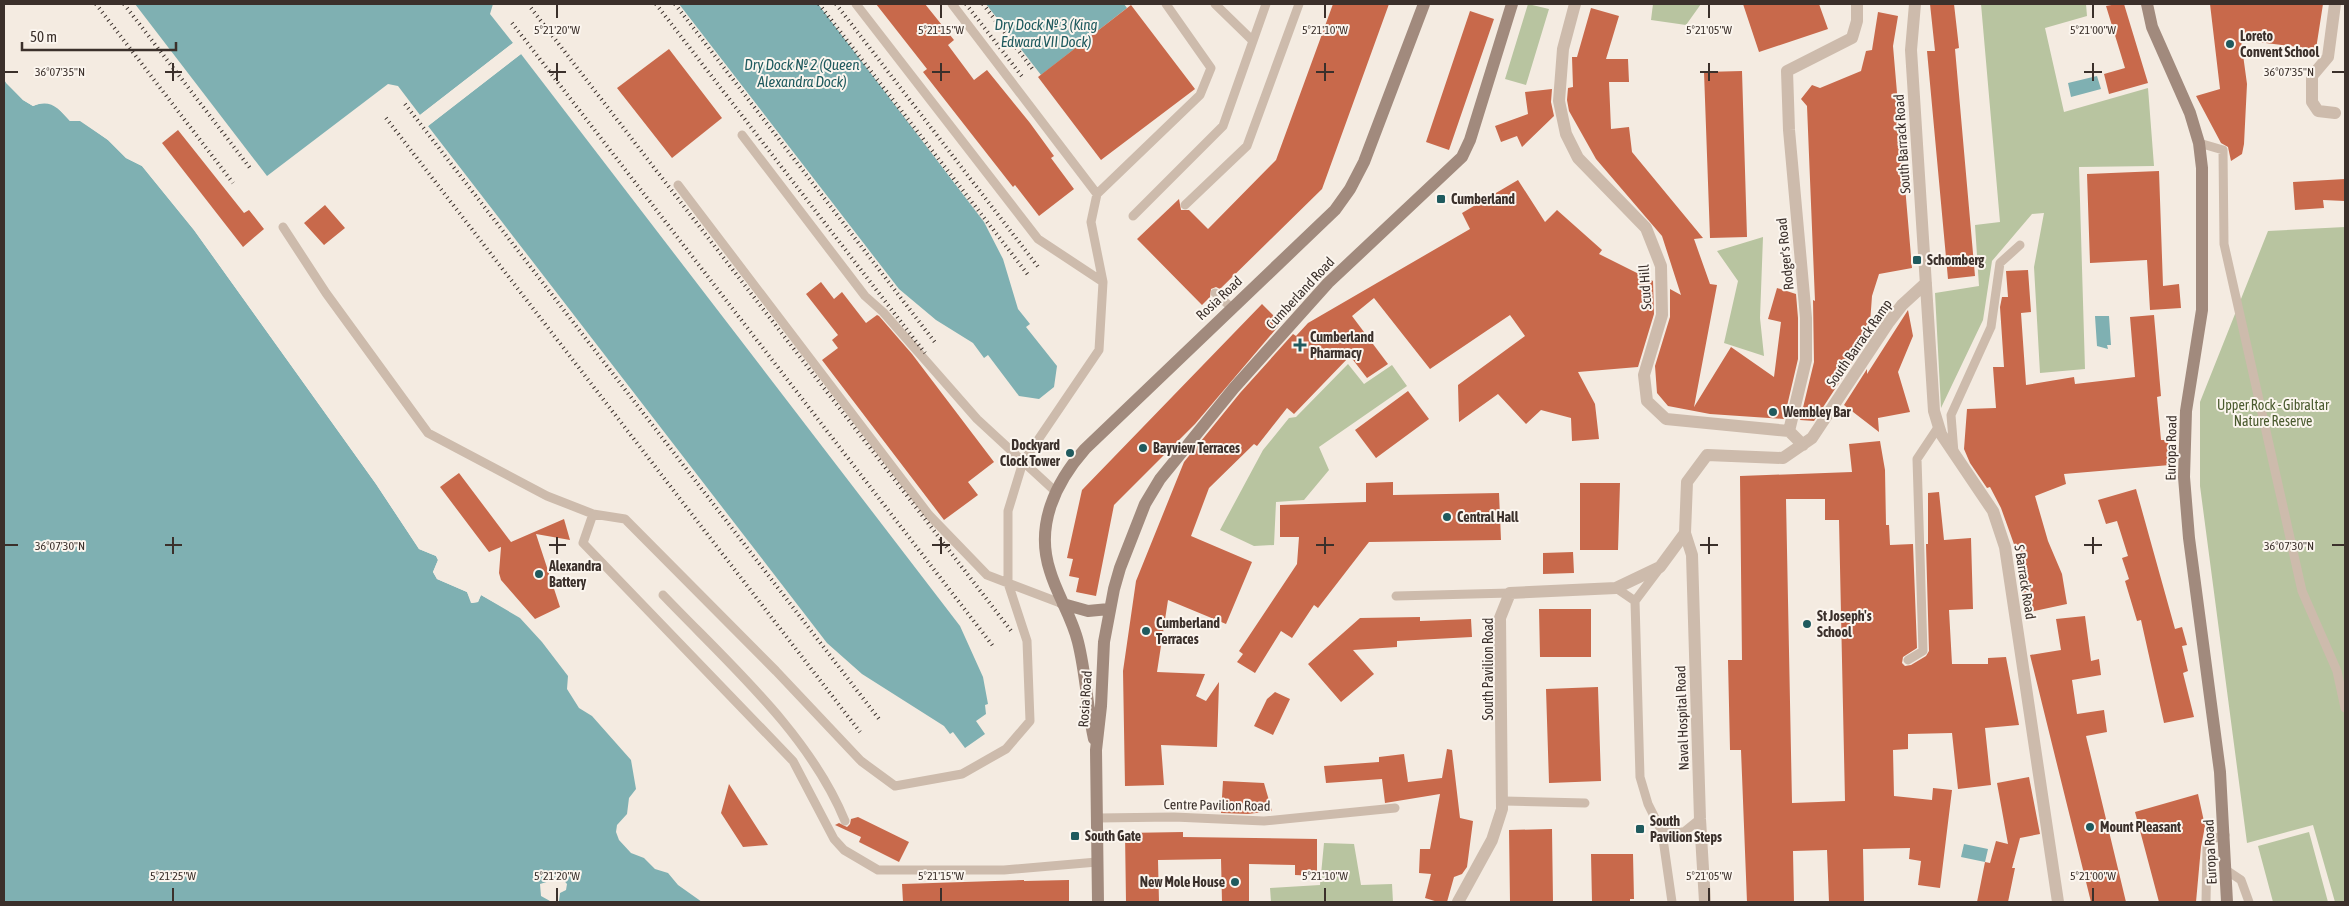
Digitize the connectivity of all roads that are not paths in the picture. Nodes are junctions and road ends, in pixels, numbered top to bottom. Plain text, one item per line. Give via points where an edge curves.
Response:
1 (856, 4) edge
2 (952, 4) edge
3 (1166, 4) edge
4 (1215, 4) edge
5 (1266, 4) edge
6 (1299, 4) edge
7 (1424, 4) edge
8 (1512, 4) edge
9 (1575, 4) edge
10 (1857, 4) edge
11 (1915, 4) edge
12 (2147, 4) edge
13 (2335, 4) edge
14 (1253, 41) junction
15 (2335, 113) dead end
16 (742, 135) dead end
17 (2199, 143) junction
18 (678, 185) dead end
19 (1097, 194) junction
20 (1185, 205) dead end
21 (1133, 216) dead end
22 (284, 227) dead end
23 (2020, 246) dead end
24 (1102, 282) junction
25 (1926, 283) junction
26 (1215, 293) dead end
27 (1232, 308) junction
28 (1939, 426) junction
29 (1789, 431) junction
30 (1803, 445) junction
31 (1954, 454) junction
32 (1024, 462) junction
33 (1056, 492) junction
34 (592, 514) junction
35 (1686, 533) junction
36 (1660, 567) junction
37 (1008, 583) junction
38 (1616, 588) junction
39 (1510, 593) junction
40 (663, 595) dead end
41 (1396, 596) dead end
42 (1635, 601) junction
43 (1063, 604) junction
44 (1109, 609) junction
45 (1908, 660) dead end
46 (2345, 708) edge
47 (1096, 750) junction
48 (1504, 801) junction
49 (1585, 803) dead end
50 (1395, 808) dead end
51 (1098, 818) junction
52 (1700, 819) junction
53 (845, 821) dead end
54 (1662, 832) junction
55 (2225, 835) junction
56 (1097, 862) junction
57 (2226, 870) junction
58 (1098, 902) edge
59 (1458, 902) edge
60 (1672, 902) edge
61 (1705, 902) edge
62 (2058, 902) edge
63 (2206, 902) edge
64 (2227, 902) edge
65 (2248, 902) edge

1 - 24 lane via 1038,239
2 - 19 lane
3 - 19 lane via 1211,68 1200,95
4 - 14 lane
5 - 14 lane
6 - 20 lane via 1247,146
7 - 27 main road, Rosia Road via 1364,162 1350,189 1335,210
8 - 44 main road, Cumberland Road via 1462,157 1322,289 1234,388 1160,479 1145,504 1120,568
9 - 29 street, Scud Hill via 1563,49 1559,101 1566,134 1578,158 1646,228 1661,266 1662,315 1644,375 1646,401 1666,419
10 - 29 street, Rodger's Road via 1852,38 1787,71 1789,130 1806,318 1806,360
11 - 25 street, South Barrack Road via 1911,50
12 - 17 main road, Europa Road via 2152,27 2190,113
13 - 15 street via 2328,57 2312,76 2312,102 2318,111
14 - 21 lane via 1223,126
16 - 32 lane via 865,296 883,312 977,419
17 - 46 lane via 2222,150 2224,244 2302,591 2337,671
17 - 55 main road, Europa Road via 2202,168 2202,310 2186,411 2184,476
18 - 37 lane via 929,515 987,575
19 - 24 lane via 1091,222
22 - 34 lane via 326,293 428,432 547,496
23 - 31 lane via 2000,262 1991,327 1951,415
24 - 32 lane via 1100,350
25 - 28 street, S Barrack Road via 1934,411
25 - 30 street, South Barrack Ramp via 1889,322 1817,434
26 - 27 lane
27 - 33 main road, Rosia Road via 1084,449
28 - 31 street, S Barrack Road
28 - 45 lane via 1917,459 1923,651
29 - 30 street
30 - 35 street, South Barrack Ramp via 1783,458 1707,455 1687,482
31 - 62 street, S Barrack Road via 1993,511 2005,547
32 - 33 lane
32 - 37 lane via 1008,511
33 - 43 main road, Rosia Road via 1047,517 1045,545 1049,571
34 - 37 lane via 625,519 861,761 895,786 962,774 1006,749 1030,721 1027,641
34 - 56 lane via 582,543 794,761 834,839 844,850 878,870 1004,870
35 - 36 street
35 - 52 street, Naval Hospital Road via 1692,554
36 - 38 street
36 - 42 lane
37 - 43 lane
38 - 39 street
38 - 42 lane
39 - 41 lane
39 - 48 street, South Pavilion Road via 1500,618
40 - 53 lane via 789,729 825,781
42 - 54 lane via 1640,777 1648,804
43 - 44 main road via 1077,610
43 - 47 main road, Rosia Road via 1072,623 1083,664
44 - 47 main road, Rosia Road
47 - 51 main road, Rosia Road
48 - 49 lane
48 - 59 street, South Pavilion Road via 1492,840
50 - 51 lane, Centre Pavilion Road via 1264,821
51 - 56 main road, Rosia Road
52 - 54 lane via 1684,832
52 - 61 street, Naval Hospital Road
54 - 60 lane
55 - 57 main road, Europa Road
55 - 63 lane via 2213,839 2207,846
56 - 58 main road, Rosia Road
57 - 64 main road, Europa Road
57 - 65 lane via 2241,880

